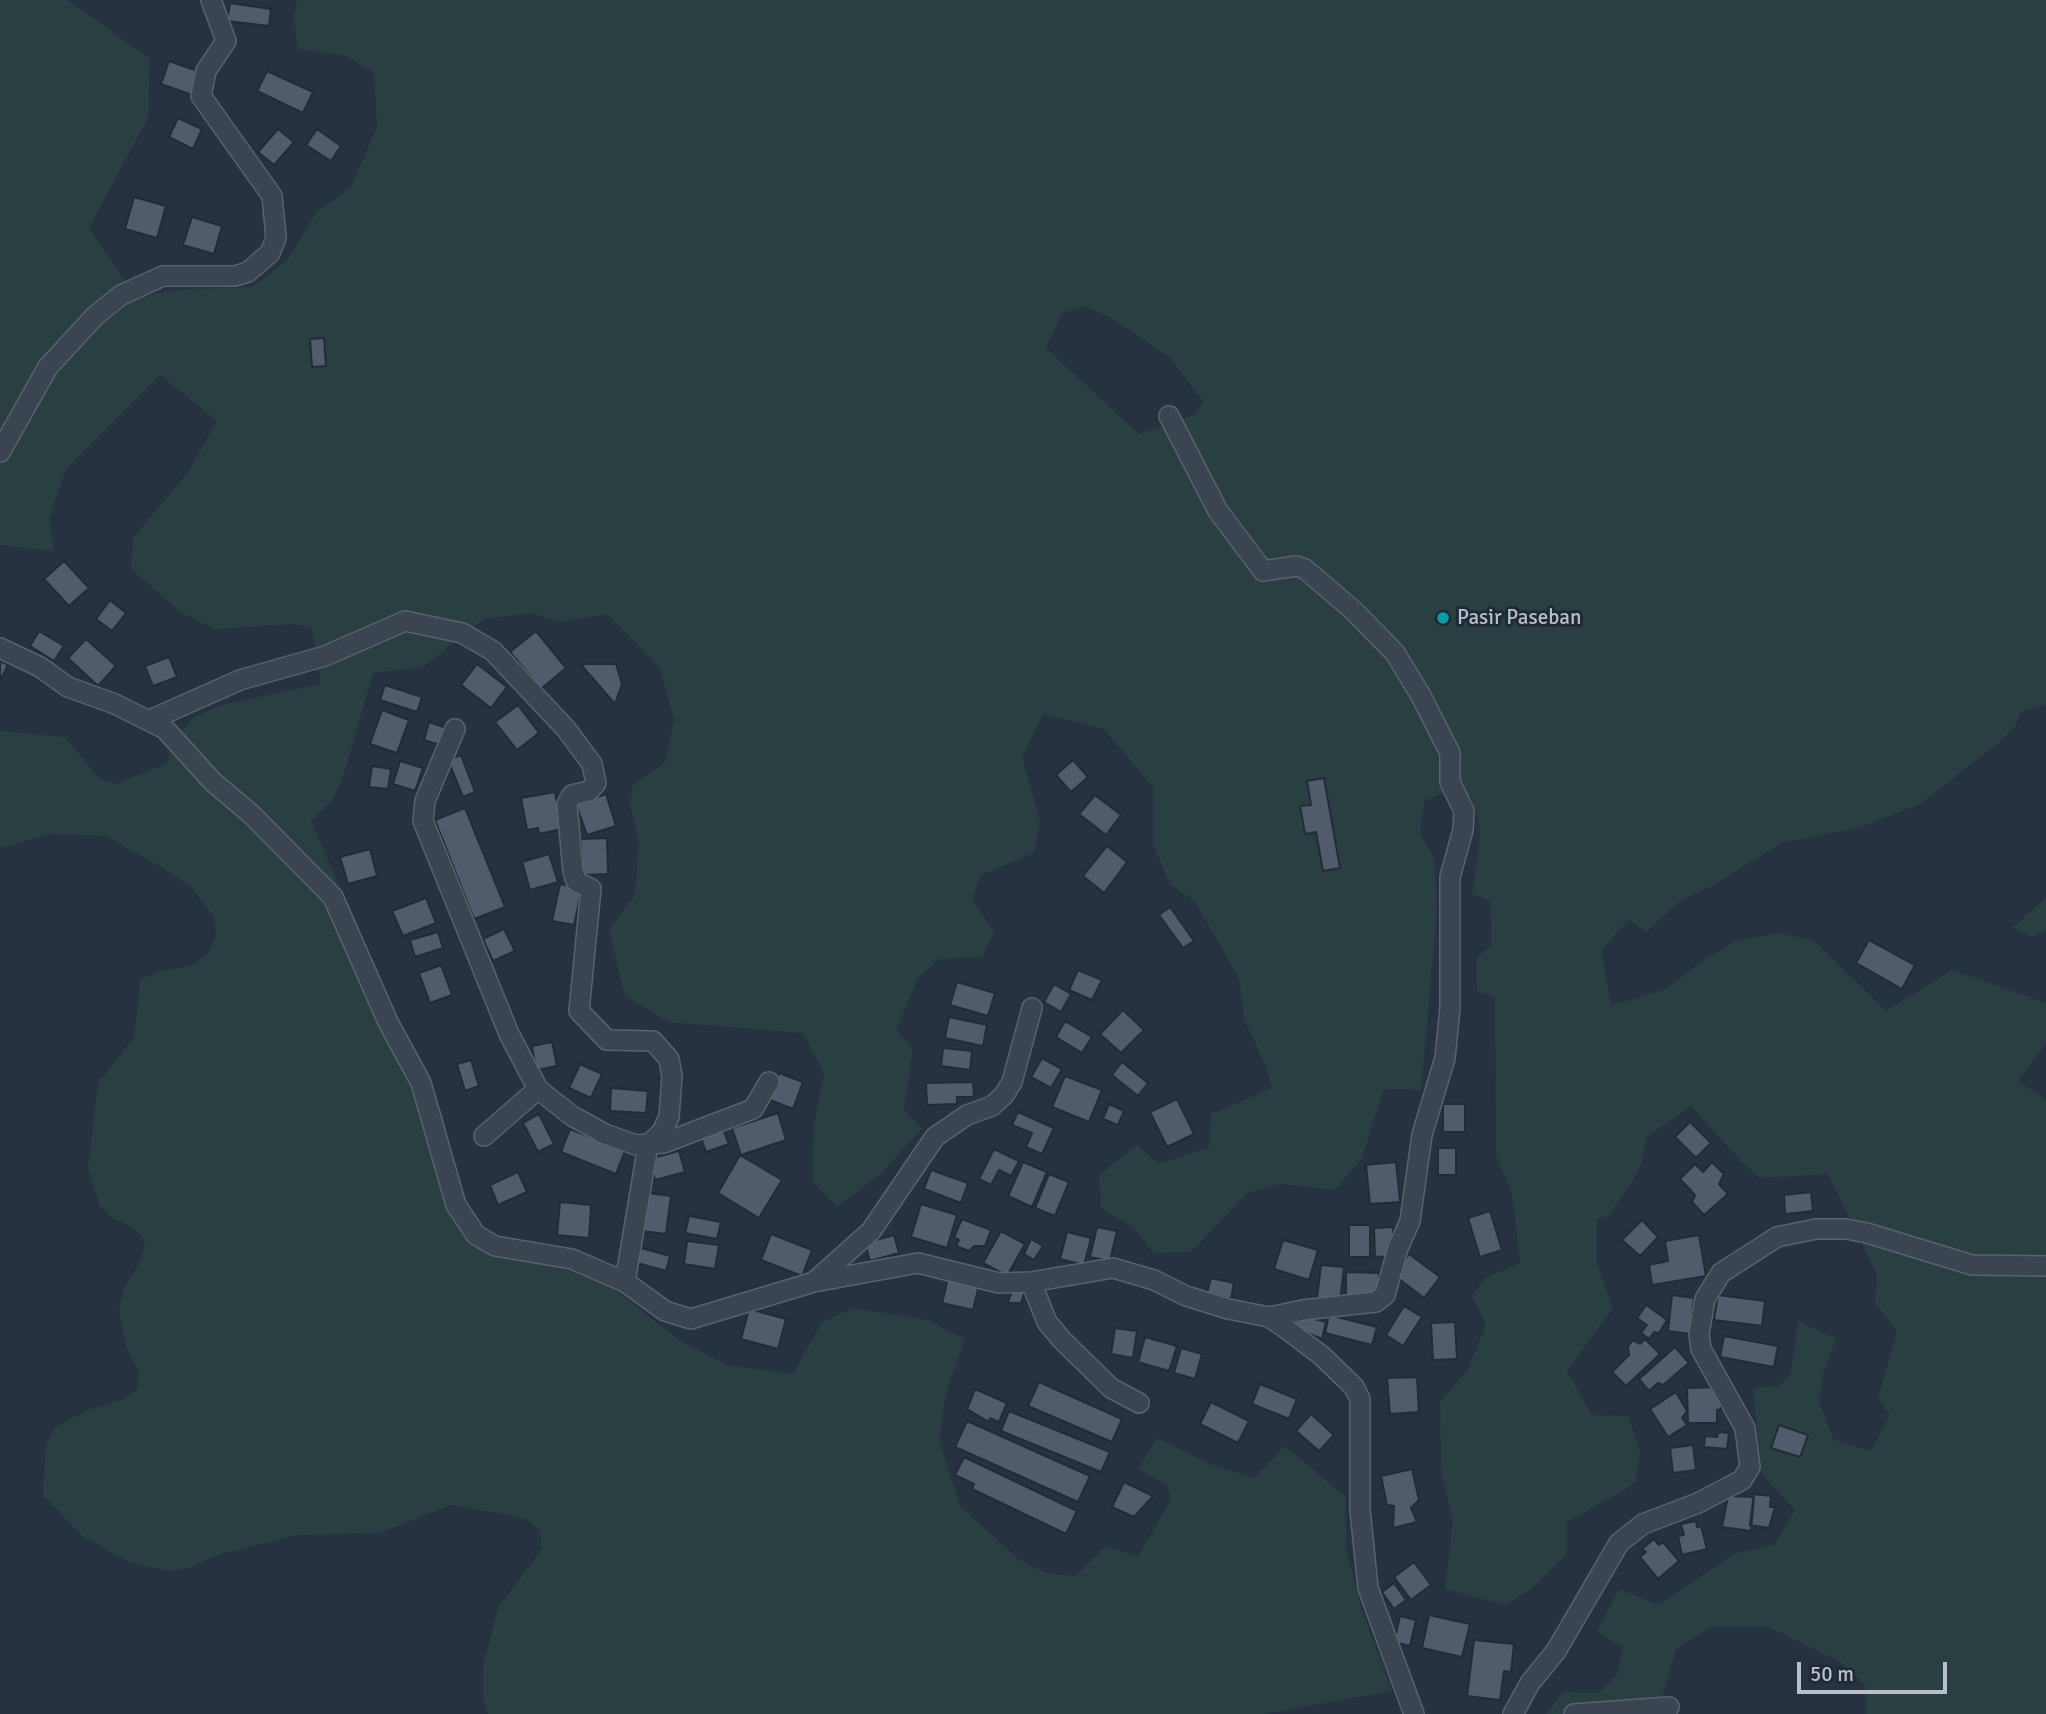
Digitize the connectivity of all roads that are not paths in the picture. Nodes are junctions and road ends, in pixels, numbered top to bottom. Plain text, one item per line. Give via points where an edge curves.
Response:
1 (211, 0) edge
2 (1169, 416) dead end
3 (0, 452) edge
4 (0, 648) edge
5 (150, 720) junction
6 (455, 729) dead end
7 (1032, 1008) dead end
8 (769, 1082) dead end
9 (538, 1090) junction
10 (484, 1136) dead end
11 (648, 1145) junction
12 (2046, 1266) edge
13 (625, 1282) junction
14 (814, 1282) junction
15 (1031, 1282) junction
16 (1269, 1317) junction
17 (1139, 1403) dead end
18 (1669, 1707) dead end
19 (1414, 1714) edge
20 (1513, 1714) edge
21 (1574, 1714) edge

1 - 3 street via 226,41 206,71 201,96 272,196 276,238 270,253 248,272 163,276 121,295 95,316 48,368
2 - 16 street via 1218,511 1263,572 1296,566 1305,569 1395,653 1450,753 1450,782 1464,811 1450,877 1450,1008 1445,1058 1422,1135 1410,1221 1385,1295 1376,1302
4 - 5 street via 68,687
5 - 11 street via 240,680 325,656 405,621 462,633 493,651 567,730 592,764 596,783 589,791 572,794 567,804 573,872 576,881 591,889 579,1011 607,1040 653,1041 669,1059 669,1117
5 - 13 street via 181,744 212,781 333,897 388,1022 421,1083 456,1205 476,1235 495,1246 572,1259
6 - 9 street via 425,801 423,821 509,1034
7 - 14 street via 1012,1082 1004,1095 935,1137 871,1231
8 - 11 street via 753,1109
9 - 10 street
9 - 11 street via 605,1134
11 - 13 street
12 - 20 street via 1972,1265 1867,1233 1816,1229 1777,1237 1721,1273 1705,1299 1701,1349 1745,1428 1750,1467 1742,1480 1643,1524 1619,1543
13 - 14 street via 666,1311 691,1319
14 - 15 street via 918,1263 999,1283
15 - 16 street via 1113,1268 1186,1296
15 - 17 street via 1047,1322 1061,1339 1111,1388
16 - 19 street via 1322,1356 1360,1399 1360,1510 1367,1588
18 - 21 street

